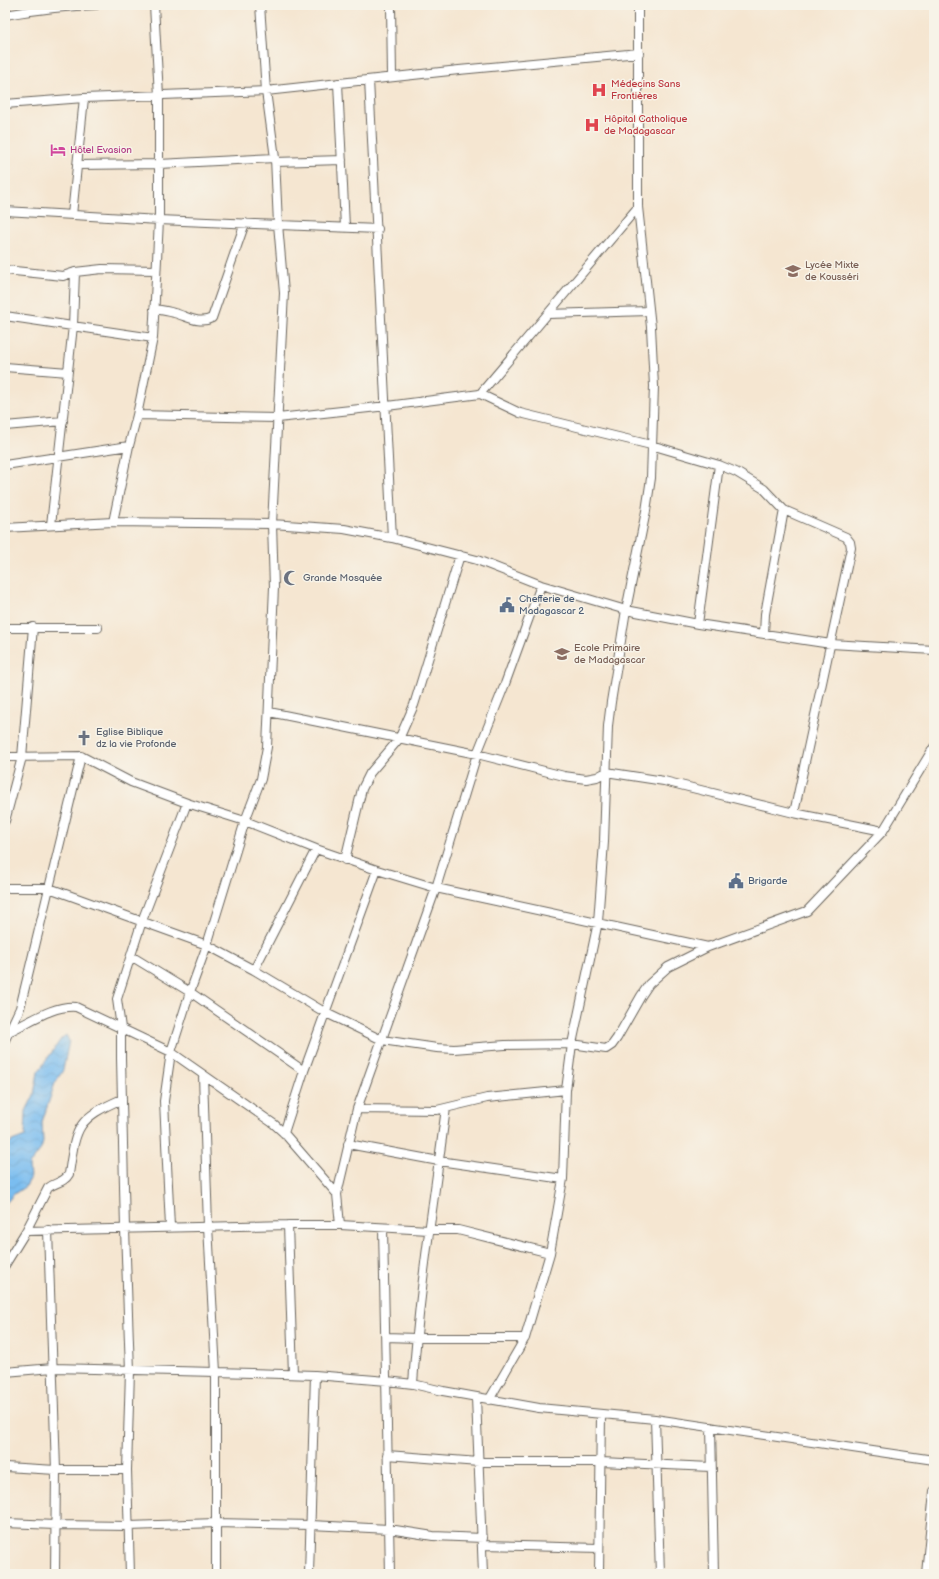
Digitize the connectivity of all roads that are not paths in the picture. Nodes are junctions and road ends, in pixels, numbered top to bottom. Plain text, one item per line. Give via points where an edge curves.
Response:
1 (96, 5) edge
2 (154, 5) edge
3 (260, 5) edge
4 (391, 5) edge
5 (638, 5) edge
6 (5, 15) edge
7 (639, 53) junction
8 (392, 77) junction
9 (369, 80) junction
10 (338, 83) junction
11 (266, 91) junction
12 (159, 96) junction
13 (84, 98) junction
14 (5, 104) edge
15 (275, 160) junction
16 (342, 160) junction
17 (159, 164) junction
18 (78, 165) junction
19 (638, 207) junction
20 (5, 212) edge
21 (72, 215) junction
22 (159, 220) junction
23 (245, 223) junction
24 (278, 224) junction
25 (345, 227) junction
26 (378, 229) junction
27 (5, 270) edge
28 (156, 270) junction
29 (75, 272) junction
30 (154, 309) junction
31 (649, 311) junction
32 (548, 314) junction
33 (5, 316) edge
34 (72, 326) junction
35 (153, 338) junction
36 (5, 367) edge
37 (68, 372) junction
38 (480, 394) junction
39 (387, 406) junction
40 (137, 416) junction
41 (278, 418) junction
42 (63, 421) junction
43 (5, 426) edge
44 (651, 445) junction
45 (129, 446) junction
46 (59, 456) junction
47 (5, 465) edge
48 (719, 465) junction
49 (784, 510) junction
50 (113, 522) junction
51 (272, 524) junction
52 (51, 525) junction
53 (5, 528) edge
54 (392, 538) junction
55 (460, 555) junction
56 (541, 585) junction
57 (626, 610) junction
58 (698, 624) junction
59 (33, 627) junction
60 (5, 628) edge
61 (98, 628) dead end
62 (764, 634) junction
63 (831, 644) junction
64 (934, 650) edge
65 (270, 712) junction
66 (399, 739) junction
67 (934, 747) edge
68 (477, 754) junction
69 (81, 756) junction
70 (5, 757) edge
71 (22, 757) junction
72 (606, 772) junction
73 (187, 803) junction
74 (794, 813) junction
75 (5, 821) edge
76 (245, 821) junction
77 (883, 831) junction
78 (316, 849) junction
79 (345, 860) junction
80 (377, 870) junction
81 (5, 888) edge
82 (49, 888) junction
83 (436, 888) junction
84 (142, 921) junction
85 (598, 922) junction
86 (207, 945) junction
87 (708, 947) junction
88 (131, 956) junction
89 (254, 970) junction
90 (190, 992) junction
91 (326, 1013) junction
92 (121, 1028) junction
93 (7, 1031) edge
94 (5, 1040) edge
95 (382, 1040) junction
96 (572, 1044) junction
97 (171, 1052) junction
98 (304, 1071) junction
99 (204, 1075) junction
100 (566, 1090) junction
101 (122, 1099) junction
102 (446, 1108) junction
103 (357, 1109) junction
104 (284, 1133) junction
105 (348, 1144) junction
106 (439, 1161) junction
107 (563, 1179) junction
108 (337, 1194) junction
109 (288, 1225) junction
110 (340, 1225) junction
111 (208, 1226) junction
112 (170, 1227) junction
113 (383, 1228) junction
114 (124, 1229) junction
115 (48, 1230) junction
116 (429, 1230) junction
117 (26, 1231) junction
118 (550, 1252) junction
119 (5, 1265) edge
120 (386, 1337) junction
121 (416, 1338) junction
122 (525, 1338) junction
123 (53, 1368) junction
124 (130, 1371) junction
125 (5, 1372) edge
126 (216, 1372) junction
127 (293, 1374) junction
128 (316, 1375) junction
129 (387, 1382) junction
130 (413, 1384) junction
131 (476, 1397) junction
132 (489, 1400) junction
133 (601, 1415) junction
134 (654, 1419) junction
135 (711, 1427) junction
136 (387, 1455) junction
137 (934, 1460) edge
138 (479, 1462) junction
139 (601, 1462) junction
140 (656, 1465) junction
141 (5, 1467) edge
142 (711, 1467) junction
143 (56, 1470) junction
144 (127, 1470) junction
145 (934, 1491) edge
146 (5, 1522) edge
147 (216, 1523) junction
148 (56, 1525) junction
149 (311, 1525) junction
150 (129, 1526) junction
151 (389, 1529) junction
152 (483, 1542) junction
153 (599, 1548) junction
154 (55, 1574) edge
155 (130, 1574) edge
156 (216, 1574) edge
157 (309, 1574) edge
158 (390, 1574) edge
159 (483, 1574) edge
160 (599, 1574) edge
161 (660, 1574) edge
162 (714, 1574) edge
163 (926, 1574) edge

1 - 6 street
2 - 12 street
3 - 11 street
4 - 8 street
5 - 7 street
7 - 8 street
7 - 19 street
8 - 9 street
9 - 10 street
9 - 26 street
10 - 11 street
10 - 16 street
11 - 12 street
11 - 15 street
12 - 13 street
12 - 17 street
13 - 14 street
13 - 18 street
15 - 16 street
15 - 17 street
15 - 24 street
16 - 25 street
17 - 18 street
17 - 22 street
18 - 21 street
19 - 31 street
19 - 32 street
20 - 21 street
21 - 22 street
22 - 23 street
22 - 28 street
23 - 24 street
23 - 30 street via 212,318 194,320
24 - 25 street
24 - 41 street via 284,294
25 - 26 street
26 - 39 street
27 - 29 street via 56,276
28 - 29 street via 102,269
28 - 30 street
29 - 34 street
30 - 35 street
31 - 32 street
31 - 44 street via 654,386
32 - 38 street
33 - 34 street
34 - 35 street
34 - 37 street
35 - 40 street
36 - 37 street
37 - 42 street
38 - 39 street
38 - 44 street via 520,413
39 - 41 street
39 - 54 street
40 - 41 street
40 - 45 street
41 - 51 street
42 - 43 street
42 - 46 street
44 - 48 street
44 - 57 street via 651,478
45 - 46 street
45 - 50 street
46 - 47 street
46 - 52 street
48 - 49 street via 764,489
48 - 58 street
49 - 62 street via 765,614
49 - 63 street via 846,537 850,542 851,548
50 - 51 street
50 - 52 street
51 - 54 street via 344,529
51 - 65 street via 274,587
52 - 53 street
54 - 55 street
55 - 56 street
55 - 66 street via 414,706
56 - 57 street
56 - 68 street
57 - 58 street
57 - 72 street via 608,726
58 - 62 street
59 - 60 street
59 - 61 street
59 - 71 street
62 - 63 street
63 - 64 street
63 - 74 street
65 - 66 street
65 - 76 street via 261,779
66 - 68 street
66 - 79 street via 370,772 362,789
67 - 77 street
68 - 72 street via 564,776 586,779
68 - 83 street
69 - 71 street
69 - 73 street via 131,782
69 - 82 street
70 - 71 street
71 - 75 street
72 - 74 street via 664,781
72 - 85 street
73 - 76 street
73 - 84 street
74 - 77 street
76 - 78 street
76 - 86 street
77 - 87 street via 807,911
78 - 79 street
78 - 89 street
79 - 80 street
80 - 83 street
80 - 91 street
81 - 82 street
82 - 84 street
82 - 93 street via 20,1008
83 - 85 street
83 - 95 street
84 - 86 street
84 - 88 street
85 - 87 street
85 - 96 street
86 - 89 street
86 - 90 street
87 - 96 street via 668,967 649,984 612,1045 606,1049
88 - 90 street
88 - 92 street via 117,999
89 - 91 street
90 - 97 street
90 - 98 street
91 - 95 street
91 - 98 street
92 - 93 street via 70,1006 53,1010
92 - 97 street
92 - 101 street
93 - 94 street
95 - 96 street via 454,1049
95 - 103 street
96 - 100 street
97 - 99 street
97 - 112 street via 164,1101
98 - 104 street
99 - 104 street
99 - 111 street
100 - 102 street via 487,1098
100 - 107 street
101 - 114 street
101 - 117 street via 90,1115 81,1124 76,1133 69,1174 66,1179 48,1188
102 - 103 street
102 - 106 street
103 - 105 street
104 - 108 street
105 - 106 street
105 - 108 street
106 - 107 street
106 - 116 street
107 - 118 street
108 - 110 street
109 - 110 street
109 - 111 street
109 - 127 street
110 - 113 street
111 - 112 street
111 - 126 street
112 - 114 street
113 - 116 street
113 - 120 street
114 - 115 street
114 - 124 street
115 - 117 street
115 - 123 street
116 - 118 street via 458,1230
116 - 121 street
117 - 119 street
118 - 122 street
120 - 121 street
120 - 129 street
121 - 122 street
121 - 130 street
122 - 132 street
123 - 124 street
123 - 125 street
123 - 143 street
124 - 126 street
124 - 144 street
126 - 127 street
126 - 147 street
127 - 128 street
128 - 129 street
128 - 149 street
129 - 130 street
129 - 136 street
130 - 131 street
131 - 132 street
131 - 138 street
132 - 133 street
133 - 134 street
133 - 139 street
134 - 135 street
134 - 140 street
135 - 137 street
135 - 142 street
136 - 138 street
136 - 151 street
138 - 139 street
138 - 152 street
139 - 140 street
139 - 153 street
140 - 142 street
140 - 161 street
141 - 143 street
142 - 162 street
143 - 144 street
143 - 148 street
144 - 150 street
145 - 163 street
146 - 148 street
147 - 149 street
147 - 150 street
147 - 156 street
148 - 150 street
148 - 154 street
149 - 151 street
149 - 157 street
150 - 155 street
151 - 152 street
151 - 158 street
152 - 153 street
152 - 159 street
153 - 160 street

